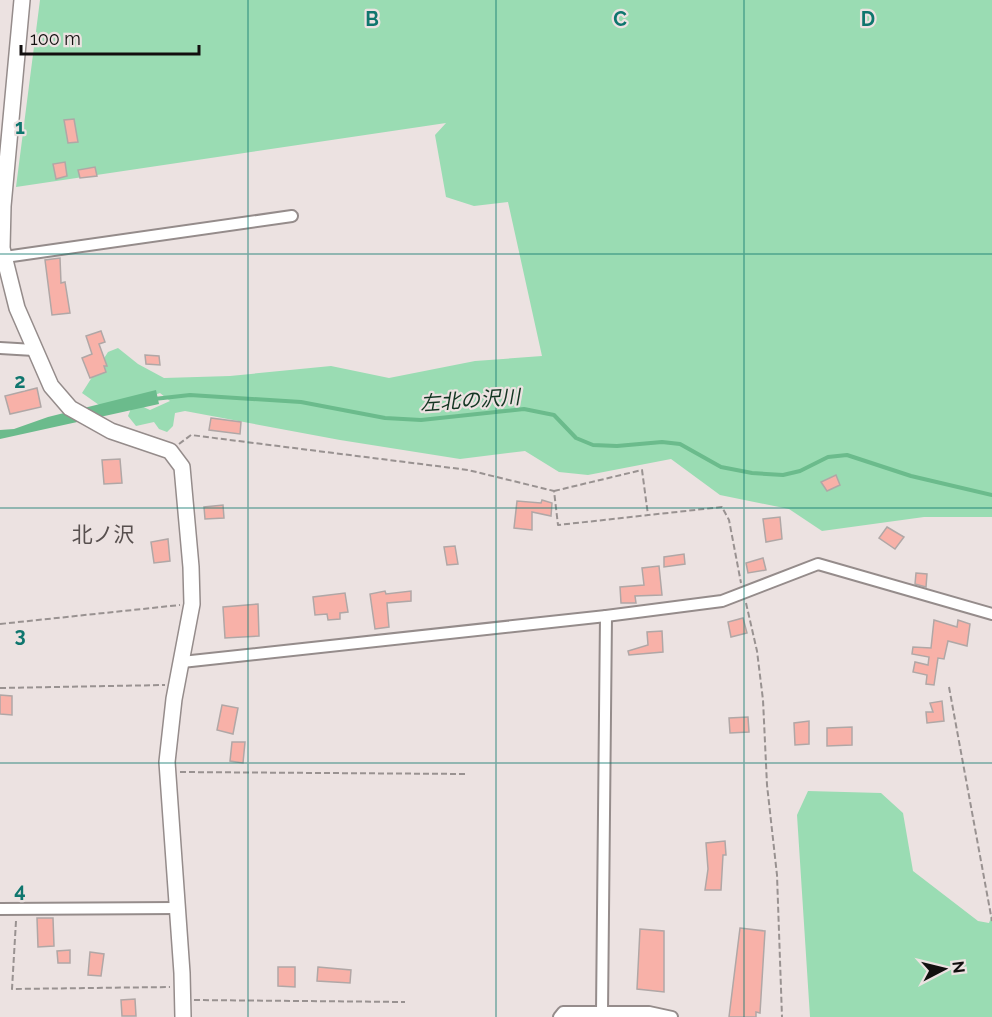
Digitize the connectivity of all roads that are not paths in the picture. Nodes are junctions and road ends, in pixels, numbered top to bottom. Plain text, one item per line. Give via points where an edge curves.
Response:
1 (22, 0) edge
2 (292, 216) dead end
3 (5, 257) junction
4 (0, 348) edge
5 (34, 350) junction
6 (992, 614) edge
7 (606, 616) junction
8 (182, 662) junction
9 (178, 908) junction
10 (0, 909) edge
11 (602, 1012) junction
12 (183, 1017) edge
13 (559, 1017) edge
14 (672, 1017) edge

1 - 3 street via 3,206
2 - 3 street
3 - 5 street via 17,308
4 - 5 street
5 - 8 street via 51,386 73,410 111,431 170,451 182,467 192,604
6 - 7 street via 818,564 722,601
7 - 8 street
7 - 11 street
8 - 9 street via 167,762
9 - 10 street
9 - 12 street
11 - 13 street via 563,1012
11 - 14 street via 648,1012

